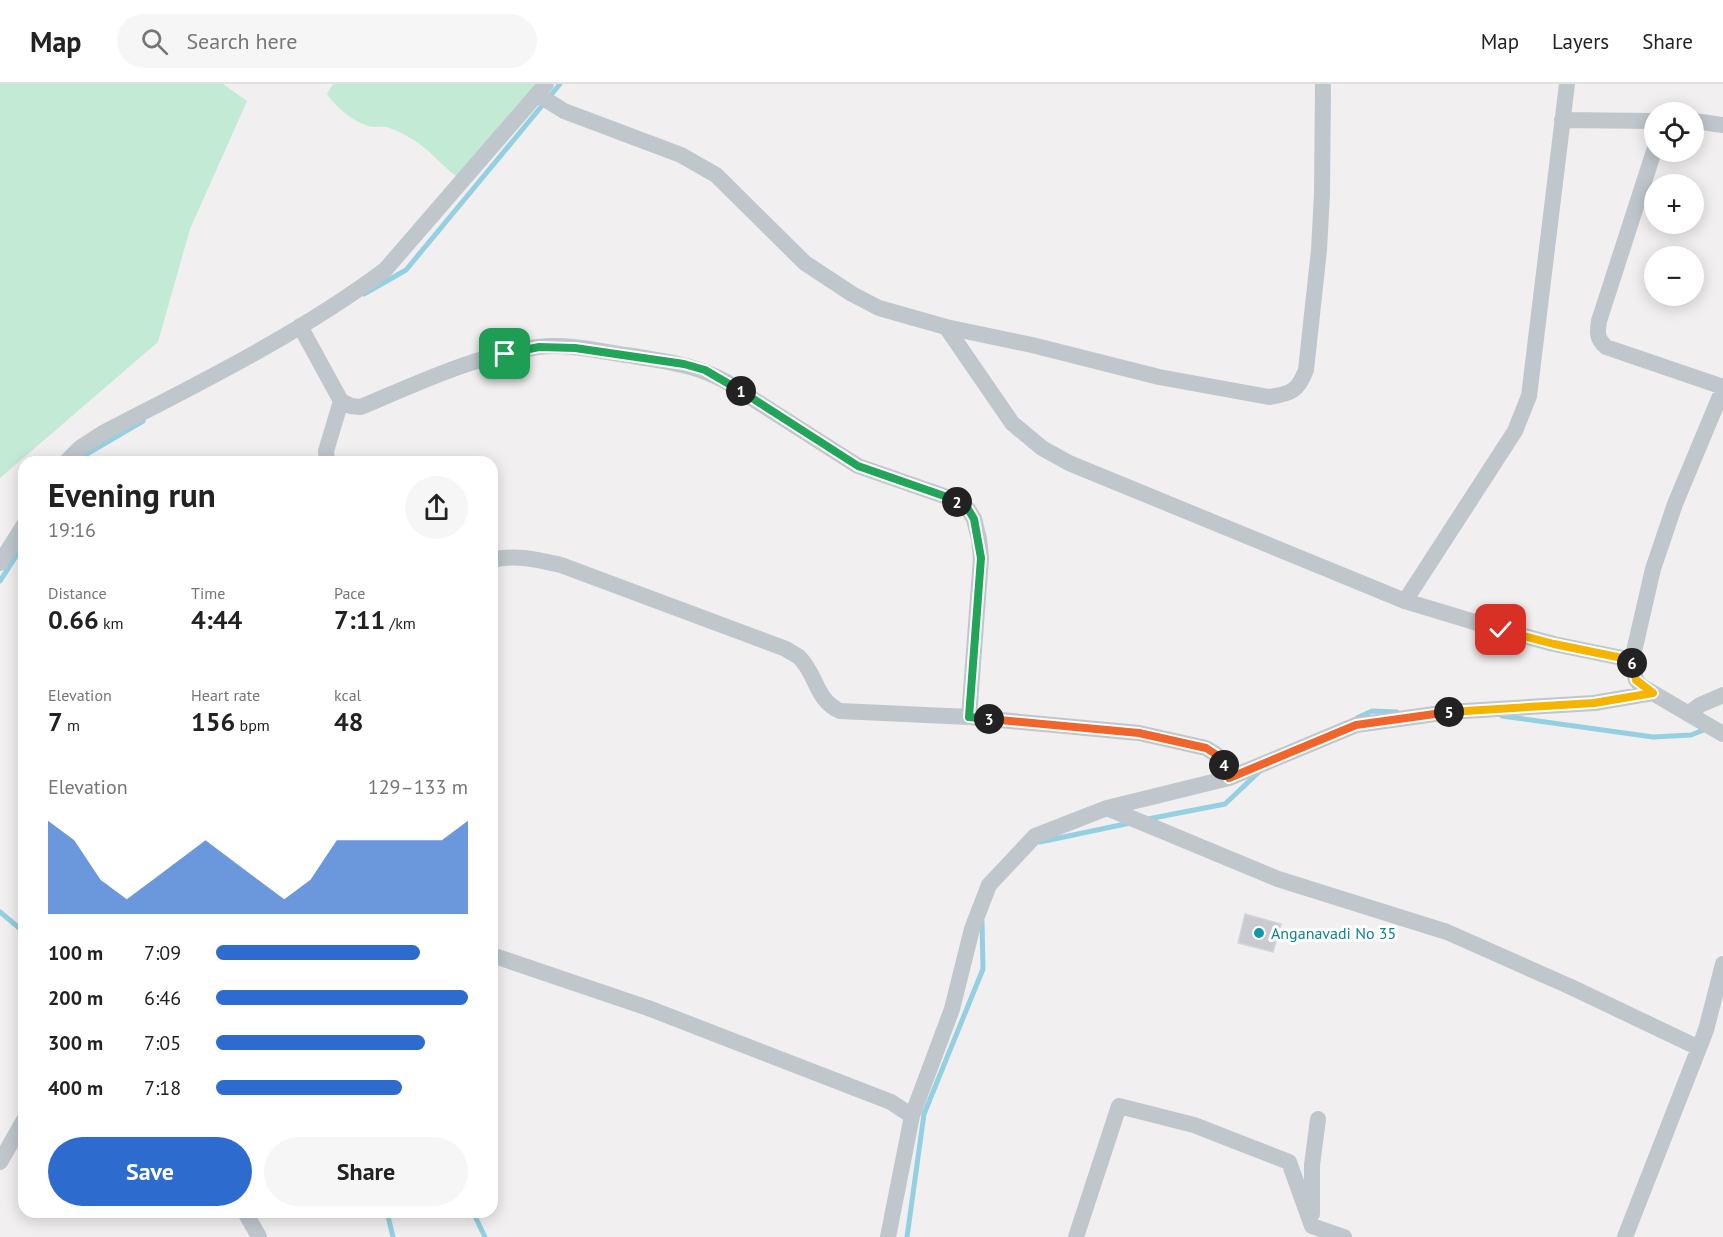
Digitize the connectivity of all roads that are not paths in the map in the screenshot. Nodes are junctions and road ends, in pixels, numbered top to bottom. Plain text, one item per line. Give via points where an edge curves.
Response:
1 (1323, 84) edge
2 (1568, 84) edge
3 (542, 92) edge
4 (1562, 120) junction
5 (1644, 121) edge
6 (1704, 122) edge
7 (1723, 125) edge
8 (1650, 162) edge
9 (300, 326) junction
10 (946, 327) junction
11 (1723, 388) edge
12 (341, 401) junction
13 (72, 456) edge
14 (326, 456) edge
15 (18, 534) edge
16 (498, 558) edge
17 (0, 563) edge
18 (1405, 601) junction
19 (1632, 660) junction
20 (1653, 693) junction
21 (1723, 695) edge
22 (1695, 712) junction
23 (969, 717) junction
24 (1723, 734) edge
25 (1229, 778) junction
26 (1107, 808) junction
27 (498, 957) edge
28 (1723, 964) edge
29 (1699, 1048) junction
30 (912, 1116) junction
31 (1318, 1119) dead end
32 (18, 1130) edge
33 (0, 1162) edge
34 (248, 1218) edge
35 (1310, 1232) edge
36 (259, 1237) edge
37 (888, 1237) edge
38 (1076, 1237) edge
39 (1344, 1237) edge
40 (1625, 1237) edge

1 - 10 street via 1319,249 1306,370 1294,390 1269,397 1159,377
2 - 4 street
3 - 9 street via 385,270
3 - 10 street via 564,111 681,156 716,175 805,264 852,294 879,308
4 - 5 street
4 - 18 street via 1529,396 1515,431
6 - 7 street
8 - 11 street via 1599,321 1599,341 1606,347
9 - 12 street
9 - 13 street via 80,447
10 - 18 street via 1012,423 1042,448 1069,463
11 - 19 street via 1653,569
12 - 14 street
12 - 23 street via 361,407 447,371 539,347 575,348 705,370 858,466 950,498 968,509 974,519 981,558
15 - 17 street
16 - 23 street via 506,556 561,565 786,649 800,658 821,696 840,711
18 - 19 street via 1554,644
19 - 20 street via 1636,680
20 - 22 street
20 - 25 street via 1594,703 1449,712 1356,725
21 - 22 street
22 - 24 street
23 - 25 street via 1139,733 1206,748 1217,755
25 - 26 street
26 - 29 street via 1278,879 1447,932
26 - 30 street via 1035,836 988,885 972,929 952,1009
27 - 30 street via 692,1025 891,1102
28 - 29 street
29 - 40 street
30 - 37 street
31 - 35 street
32 - 33 street
34 - 36 street
35 - 38 street via 1289,1162 1194,1125 1119,1106
35 - 39 street

